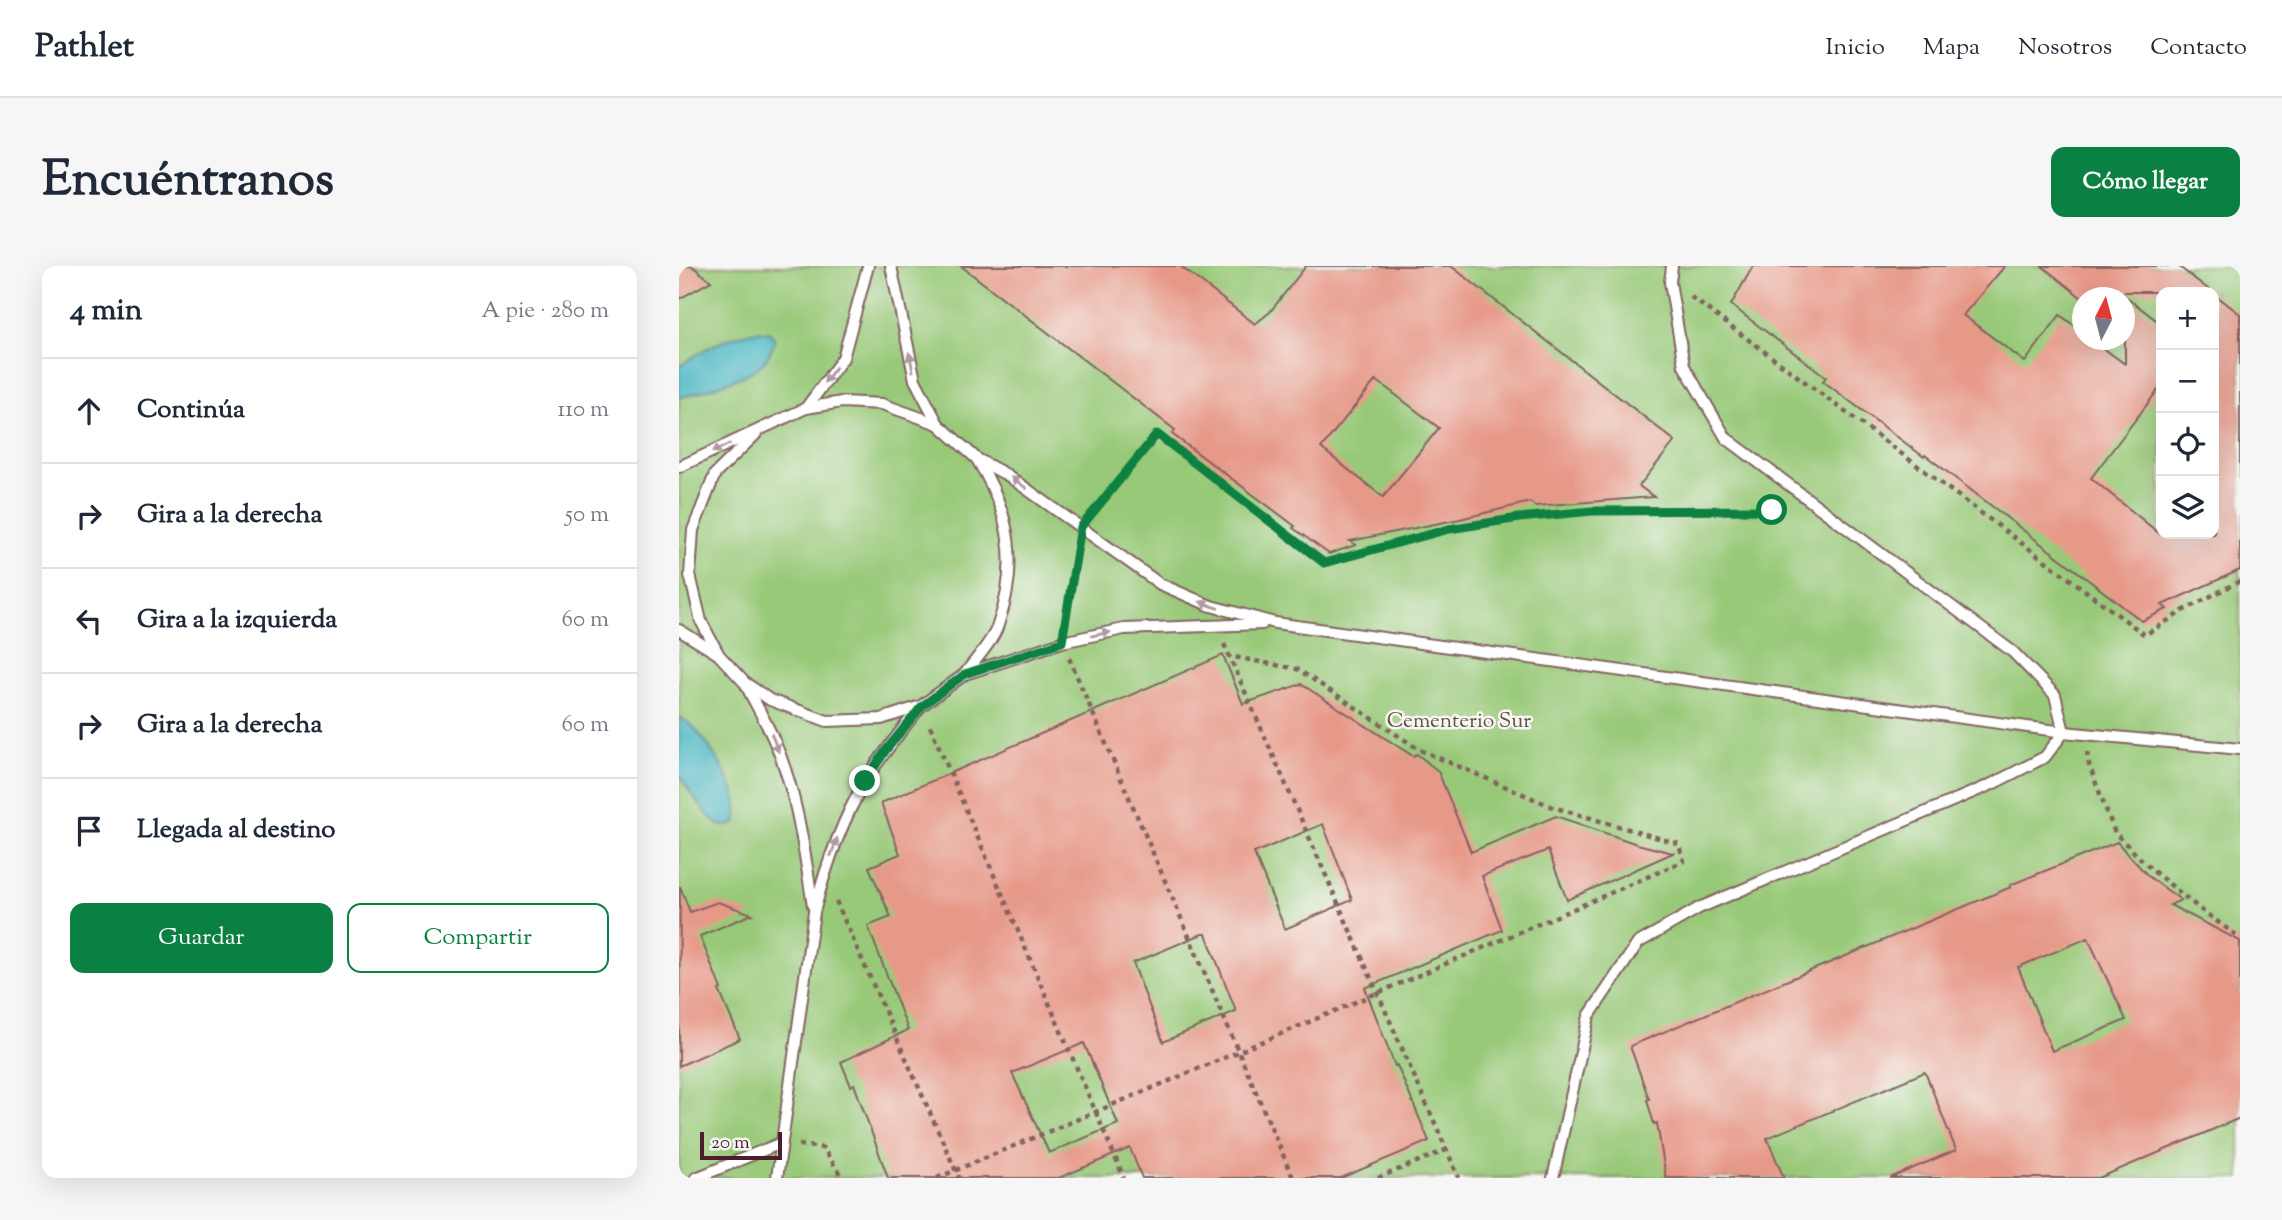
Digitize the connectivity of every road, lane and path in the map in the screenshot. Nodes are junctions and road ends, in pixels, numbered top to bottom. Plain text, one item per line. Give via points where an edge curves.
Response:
1 (868, 266) edge
2 (891, 266) edge
3 (1672, 266) edge
4 (1670, 282) junction
5 (806, 408) junction
6 (938, 425) junction
7 (762, 428) junction
8 (977, 459) junction
9 (679, 467) edge
10 (1792, 487) junction
11 (1081, 527) junction
12 (2240, 581) edge
13 (1275, 623) junction
14 (1216, 625) junction
15 (679, 630) edge
16 (1062, 642) junction
17 (719, 654) junction
18 (1229, 656) junction
19 (965, 674) junction
20 (744, 682) junction
21 (922, 706) junction
22 (2064, 732) junction
23 (2083, 733) junction
24 (2240, 749) edge
25 (824, 874) junction
26 (814, 912) junction
27 (2240, 938) edge
28 (1378, 994) junction
29 (1239, 1053) junction
30 (1095, 1110) junction
31 (781, 1143) junction
32 (1447, 1150) junction
33 (956, 1170) junction
34 (697, 1178) edge
35 (777, 1178) edge
36 (843, 1178) edge
37 (937, 1178) edge
38 (959, 1178) edge
39 (1124, 1178) edge
40 (1293, 1178) edge
41 (1378, 1178) edge
42 (1458, 1178) edge
43 (1553, 1178) edge

1 -> 5 lane via 843,358
6 -> 2 lane via 915,380
3 - 4 lane
4 - 10 lane via 1684,366 1726,438
4 - 12 path via 2145,635
5 - 6 lane via 842,401 882,404
5 - 7 lane
6 - 8 lane
7 -> 9 lane
7 - 17 lane via 715,474 692,530 690,575 701,621
11 -> 8 lane
8 - 19 lane via 1005,517 1011,568 998,627
10 - 11 path via 1772,510 1592,511 1519,518 1449,529 1324,563 1157,434
10 - 22 lane via 2013,652 2055,695
13 -> 11 lane via 1211,606 1160,584
11 - 16 path
13 - 14 lane
13 - 22 lane
16 -> 14 lane via 1124,629
14 - 18 path
15 - 17 lane
16 - 19 lane
16 - 29 path
17 - 20 lane
18 - 28 path
18 - 28 path via 1297,669 1420,750 1553,807 1679,844 1684,861
19 - 21 lane
20 - 21 lane via 770,700 827,721 881,719
20 -> 26 lane via 786,774
25 -> 21 lane via 865,781
21 - 30 path
22 - 23 lane
22 - 43 lane via 2045,757 1990,785 1699,908 1638,943 1589,1016
23 - 24 lane
23 - 27 path via 2089,765 2115,833 2152,870
25 - 26 lane
25 - 33 path
26 - 31 lane
28 - 29 path
28 - 32 path
29 - 30 path
29 - 40 path
30 - 33 path
30 - 39 path
31 - 34 lane
31 - 35 lane
31 - 36 path via 823,1148
32 - 41 path
32 - 42 path
33 - 37 path
33 - 38 path

